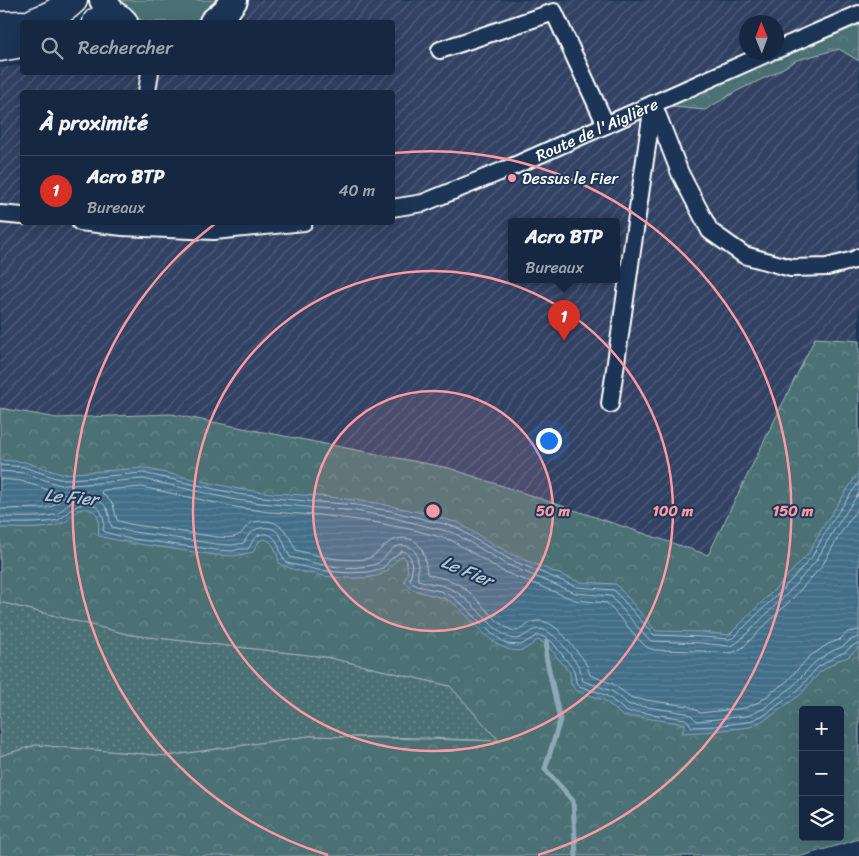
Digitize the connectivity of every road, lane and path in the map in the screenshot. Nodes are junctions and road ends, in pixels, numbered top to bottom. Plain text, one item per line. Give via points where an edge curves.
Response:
1 (73, 0) edge
2 (234, 0) edge
3 (859, 14) edge
4 (40, 20) edge
5 (216, 20) edge
6 (20, 25) edge
7 (0, 26) edge
8 (20, 43) edge
9 (0, 47) edge
10 (784, 47) edge
11 (440, 50) dead end
12 (752, 60) edge
13 (150, 75) edge
14 (147, 90) edge
15 (653, 104) junction
16 (606, 124) junction
17 (395, 208) edge
18 (0, 214) edge
19 (20, 216) edge
20 (123, 225) edge
21 (274, 225) edge
22 (859, 257) edge
23 (610, 404) dead end

1 - 4 highway
2 - 5 main road
3 - 10 street
6 - 7 highway
8 - 9 highway
11 - 16 street via 554,12
12 - 15 street, Route de l'Aiglière
13 - 14 street
15 - 16 street, Route de l'Aiglière
15 - 22 street via 680,173 710,232 744,255 791,268 827,267
15 - 23 street
16 - 17 street, Route de l'Aiglière via 423,203
18 - 19 street
20 - 21 street via 214,231

